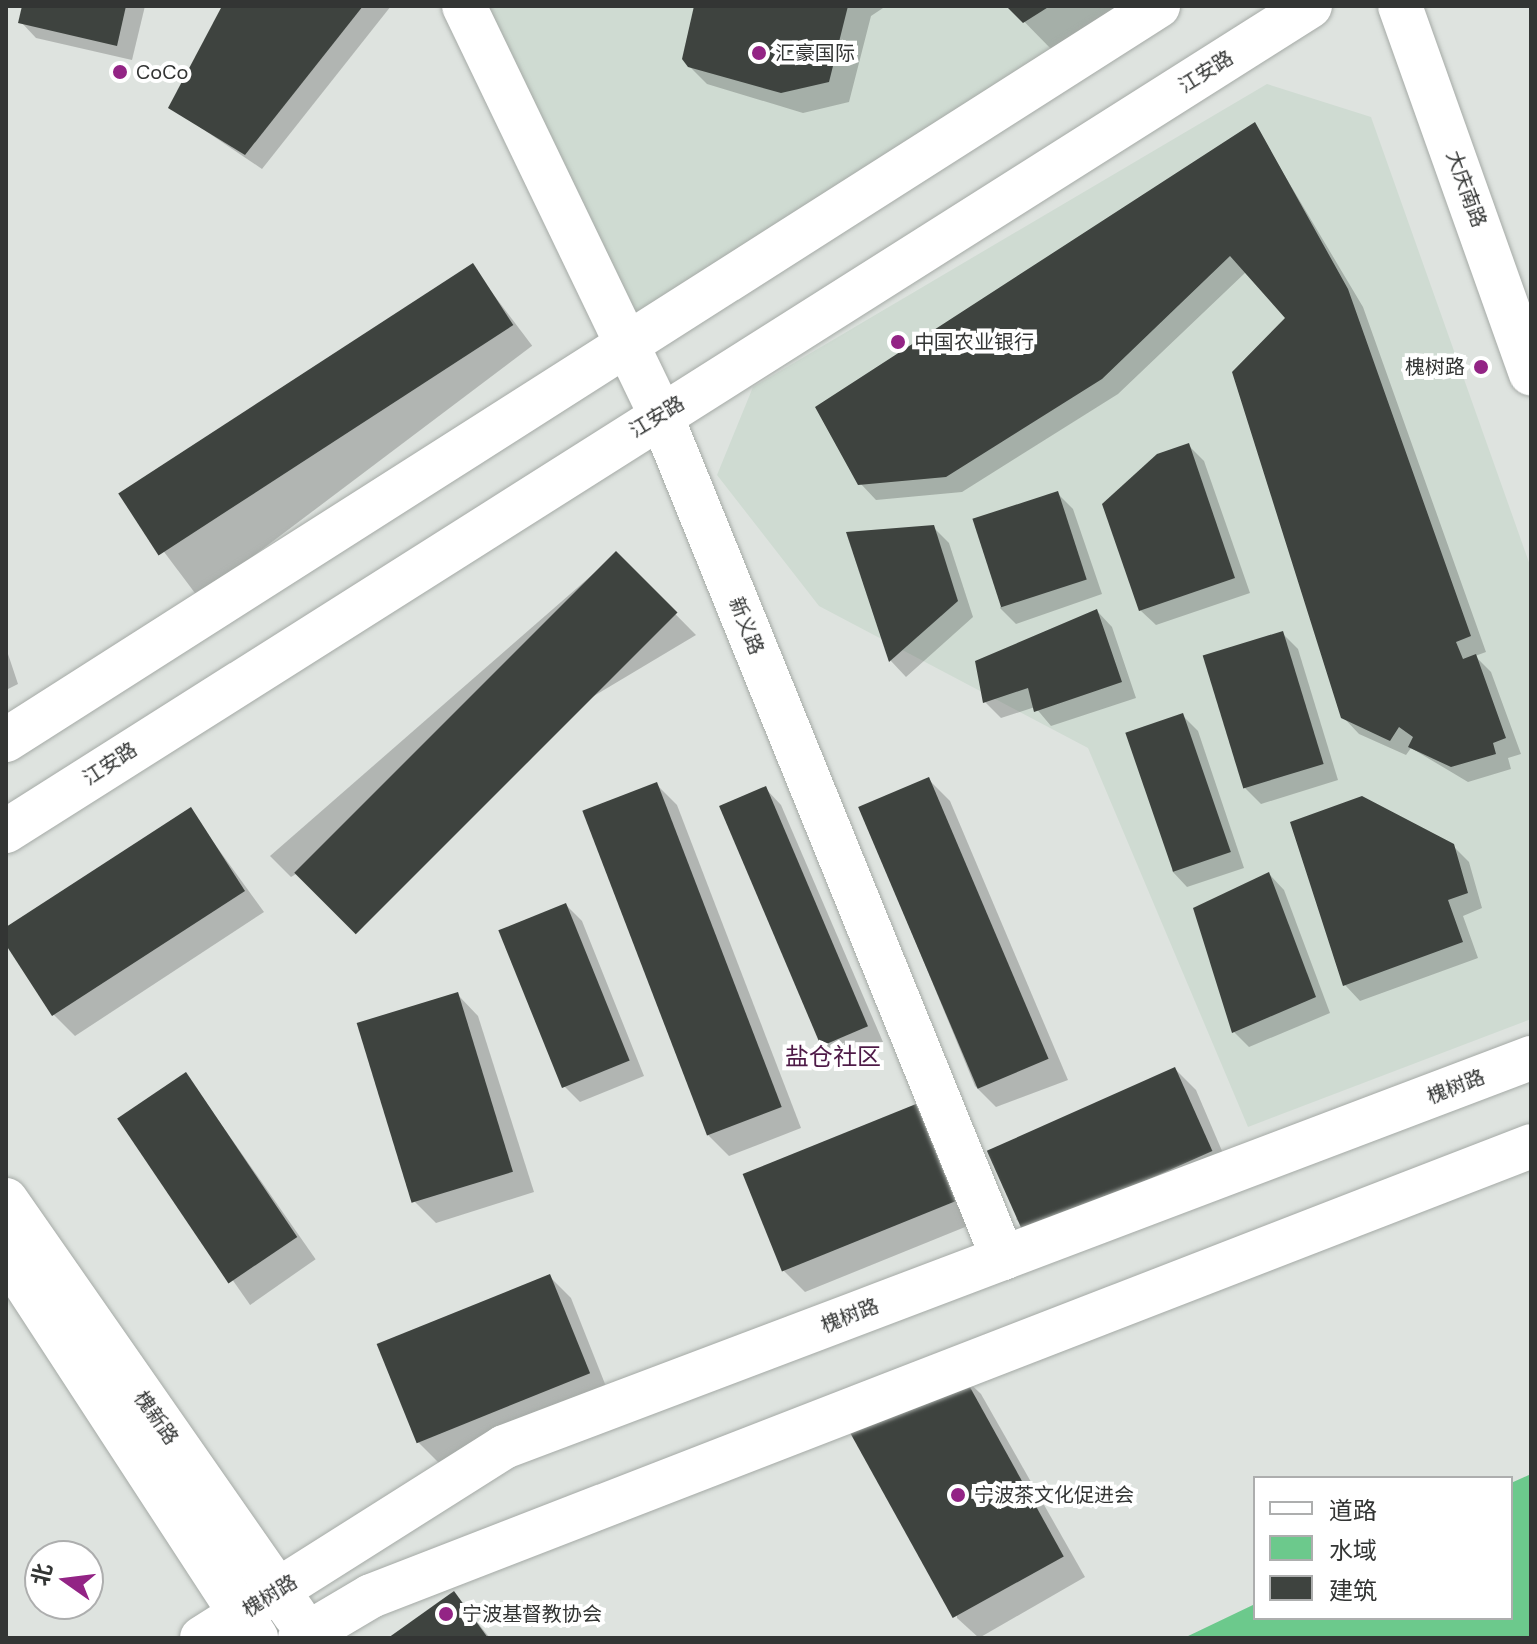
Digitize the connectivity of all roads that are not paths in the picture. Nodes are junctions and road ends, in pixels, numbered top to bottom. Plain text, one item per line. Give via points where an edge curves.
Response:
1 (464, 6) edge
2 (1158, 6) edge
3 (1310, 6) edge
4 (1400, 6) edge
5 (627, 343) junction
6 (1531, 373) edge
7 (660, 413) junction
8 (6, 740) edge
9 (6, 831) edge
10 (1531, 1058) edge
11 (1531, 1146) edge
12 (6, 1200) edge
13 (6, 1254) edge
14 (1003, 1258) junction
15 (258, 1615) edge
16 (305, 1635) edge
17 (202, 1638) edge

1 - 5 street, 新义路
2 - 5 street
3 - 7 street, 江安路
4 - 6 street, 大庆南路
5 - 7 street, 新义路
5 - 8 street
7 - 9 street, 江安路
7 - 14 street, 新义路
10 - 14 street, 槐树路
11 - 16 street via 371,1596
12 - 15 street, 槐新路
13 - 15 street, 槐新路
14 - 15 street, 槐树路 via 504,1447
15 - 16 street, 槐新路
15 - 17 street, 槐树路

